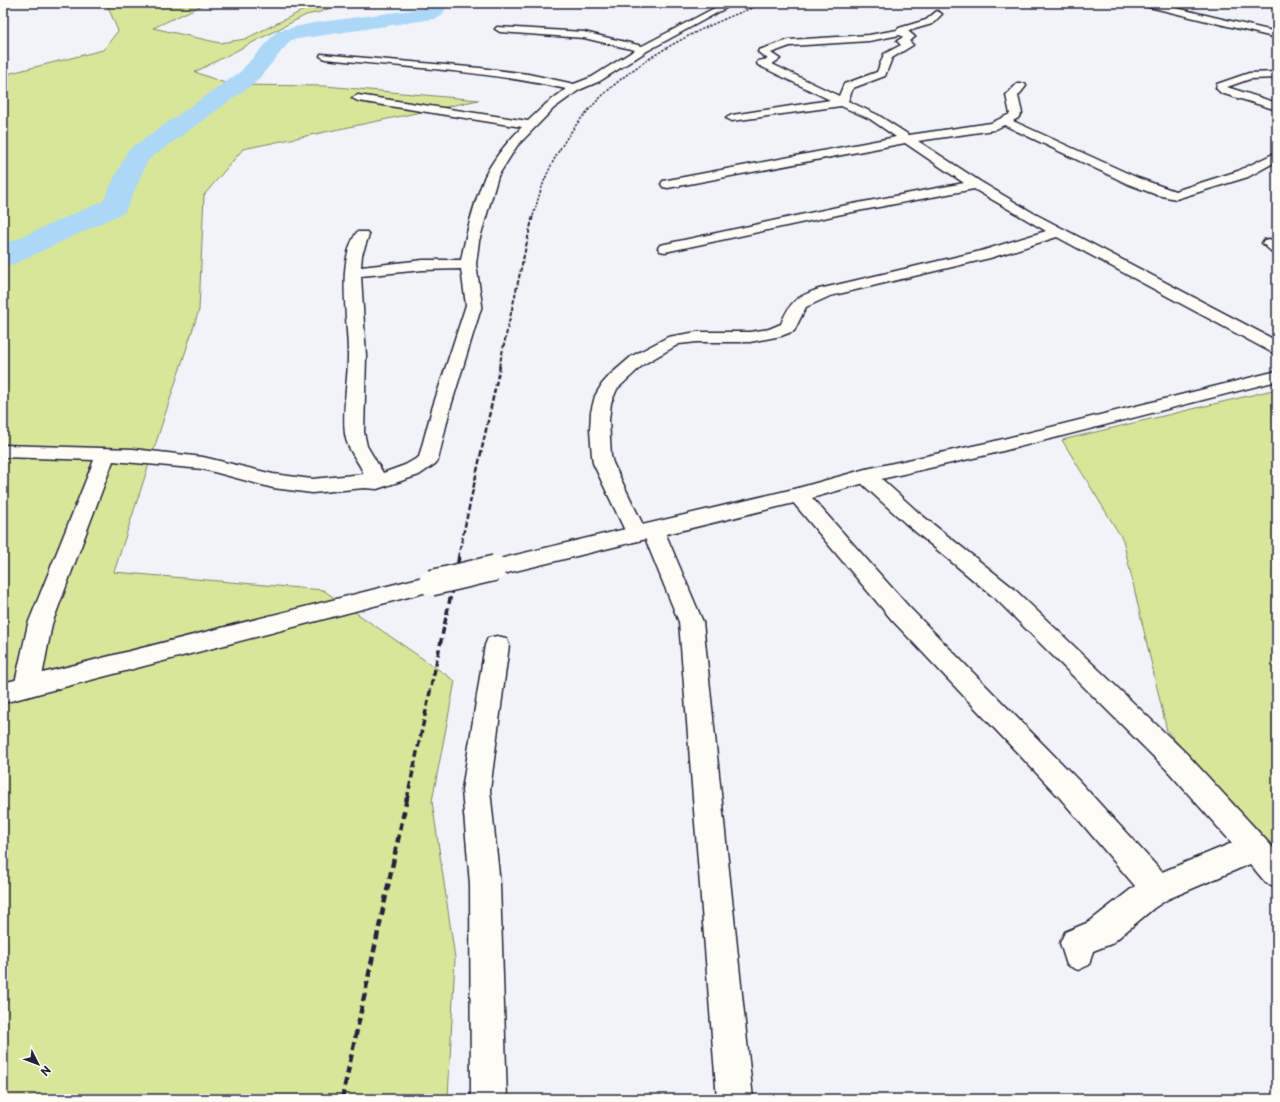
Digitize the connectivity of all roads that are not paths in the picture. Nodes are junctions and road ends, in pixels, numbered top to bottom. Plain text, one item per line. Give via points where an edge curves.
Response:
1 (731, 3) edge
2 (1144, 3) edge
3 (937, 14) dead end
4 (500, 29) dead end
5 (902, 32) junction
6 (1277, 35) edge
7 (643, 49) junction
8 (325, 56) dead end
9 (1277, 75) edge
10 (1021, 86) dead end
11 (575, 88) junction
12 (358, 98) dead end
13 (842, 102) junction
14 (1277, 107) edge
15 (732, 118) dead end
16 (1004, 121) junction
17 (531, 125) junction
18 (906, 139) junction
19 (1277, 156) edge
20 (668, 184) dead end
21 (976, 185) junction
22 (1058, 232) junction
23 (362, 235) dead end
24 (665, 248) dead end
25 (468, 264) junction
26 (352, 272) junction
27 (1277, 348) edge
28 (1277, 376) edge
29 (3, 451) edge
30 (106, 454) junction
31 (866, 476) junction
32 (377, 482) junction
33 (798, 495) junction
34 (645, 532) junction
35 (497, 645) dead end
36 (28, 687) junction
37 (3, 693) edge
38 (1254, 848) junction
39 (1277, 873) edge
40 (1157, 889) junction
41 (1078, 954) dead end
42 (489, 1099) edge
43 (735, 1099) edge

1 - 7 street
2 - 6 street
3 - 5 street via 929,22 905,28
4 - 7 street via 584,35
5 - 13 street via 910,37 902,41 908,45 888,56 881,74 848,86
5 - 13 street via 869,38 789,43 763,52 774,59 762,63
7 - 11 street via 596,79
8 - 11 street via 534,78
9 - 14 street via 1249,76 1221,86 1225,91
10 - 16 street via 1012,95 1016,113
11 - 17 street via 550,106
12 - 17 street
13 - 15 street
13 - 18 street via 874,117
16 - 18 street via 994,126 967,131
16 - 19 street via 1133,181 1176,195 1243,174
17 - 25 street via 512,144 492,176 472,241
18 - 20 street
18 - 21 street
21 - 22 street
21 - 24 street via 842,210
22 - 27 street
22 - 34 street via 985,255 825,292 806,299 796,307 788,327 776,334 756,338 681,338 653,350 632,365 605,394 600,413 601,455 603,463
23 - 26 street
25 - 26 street via 423,265
25 - 32 street via 474,305 441,408 428,460 412,470
26 - 32 street via 357,356 354,432 358,446
28 - 31 street via 991,448
29 - 30 street
30 - 32 street via 203,463 291,484 312,486
30 - 36 street via 40,624
31 - 33 street
31 - 38 street via 912,518 1004,593 1176,761
33 - 34 street
33 - 40 street via 915,629 1066,786 1133,858
34 - 36 street, bridge via 432,583
34 - 43 street via 691,622
35 - 42 street via 476,790 485,884
36 - 37 street
38 - 39 street
38 - 40 street
40 - 41 street via 1100,933 1076,943

